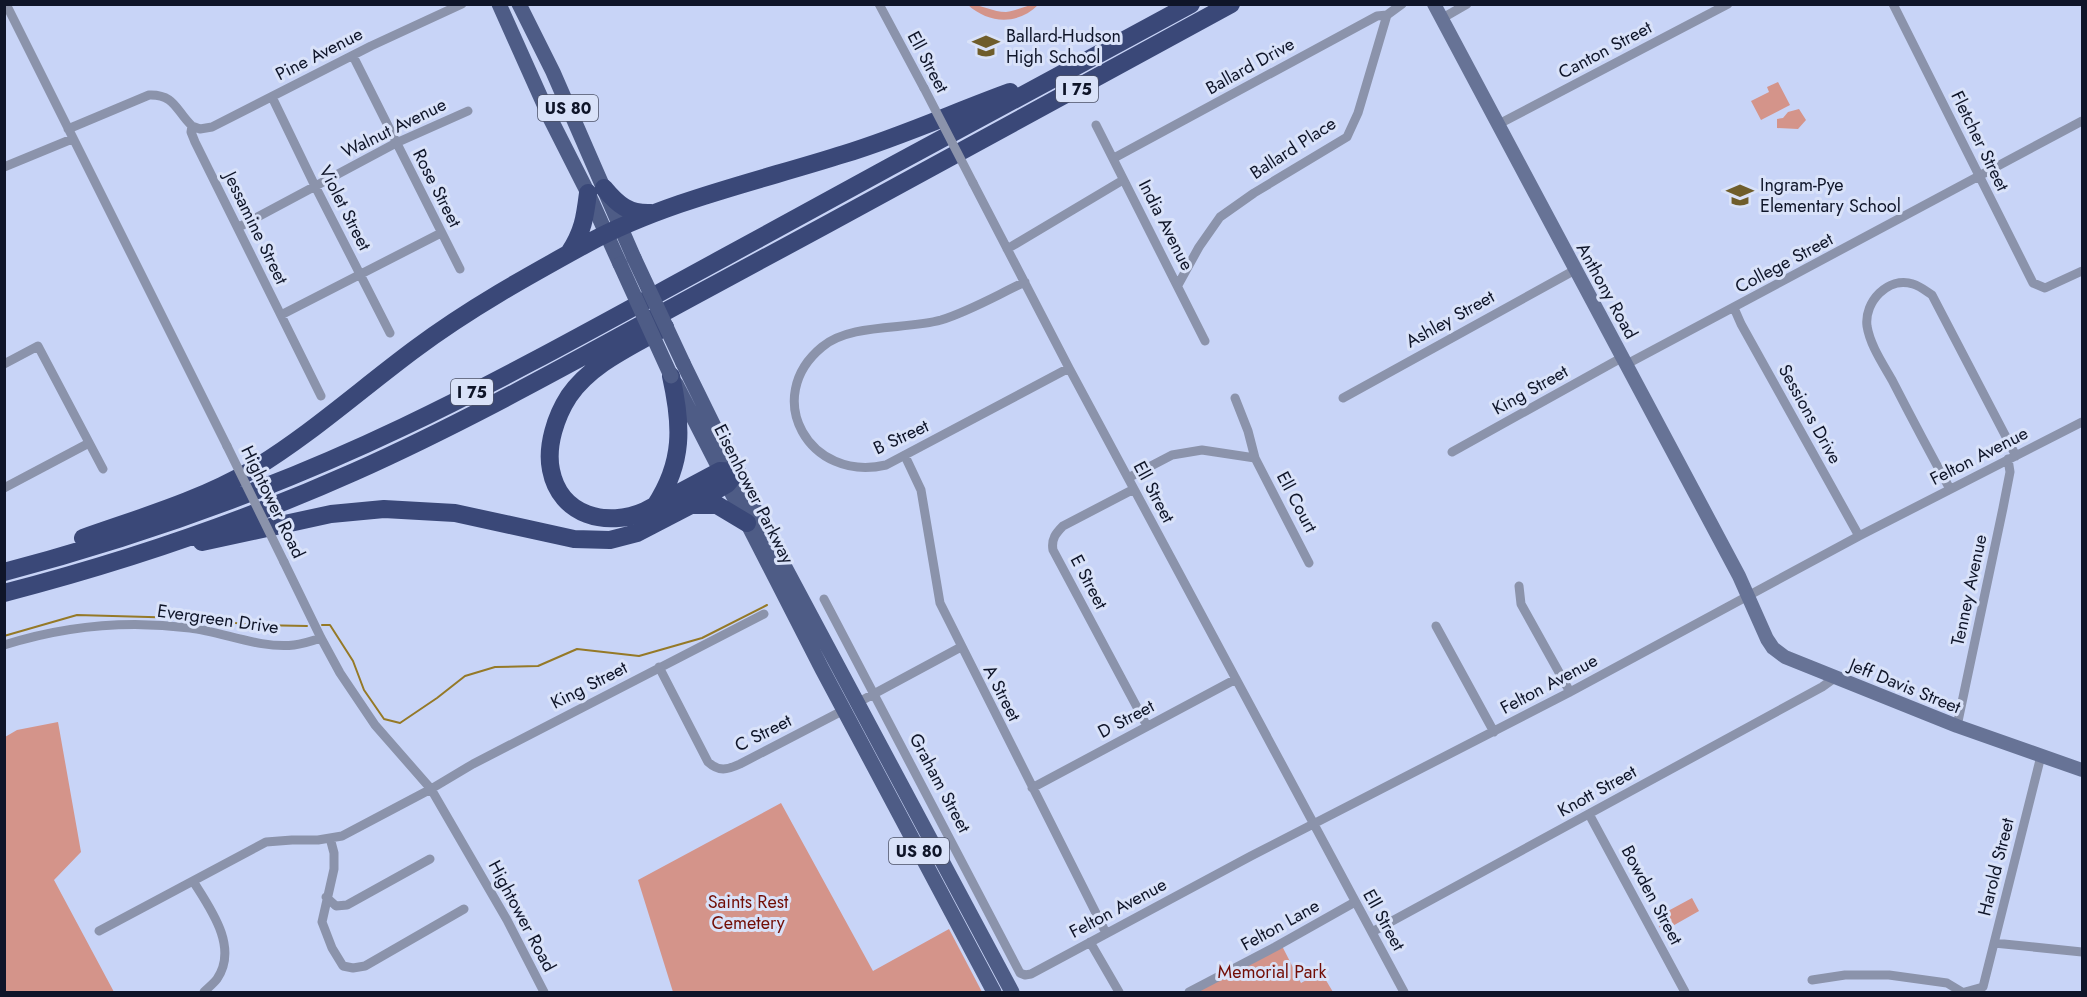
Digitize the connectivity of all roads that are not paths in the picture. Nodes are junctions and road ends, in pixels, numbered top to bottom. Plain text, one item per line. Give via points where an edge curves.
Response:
1 (6, 4) edge
2 (462, 4) edge
3 (499, 4) edge
4 (519, 4) edge
5 (879, 4) edge
6 (1191, 4) edge
7 (1231, 4) edge
8 (1402, 4) edge
9 (1434, 4) edge
10 (1467, 4) edge
11 (1728, 4) edge
12 (1893, 4) edge
13 (1387, 15) junction
14 (1441, 19) junction
15 (353, 56) junction
16 (1073, 68) junction
17 (272, 97) junction
18 (468, 111) dead end
19 (2082, 121) edge
20 (1096, 125) dead end
21 (1497, 125) junction
22 (192, 126) junction
23 (68, 129) junction
24 (72, 139) junction
25 (396, 143) junction
26 (1114, 159) junction
27 (4, 167) edge
28 (1979, 177) junction
29 (1123, 180) junction
30 (315, 186) junction
31 (596, 191) junction
32 (656, 213) junction
33 (239, 227) junction
34 (614, 232) junction
35 (441, 233) junction
36 (789, 245) junction
37 (1007, 249) junction
38 (568, 255) junction
39 (460, 269) dead end
40 (1575, 270) junction
41 (2082, 271) edge
42 (360, 274) junction
43 (1024, 282) junction
44 (1178, 285) junction
45 (1734, 308) junction
46 (281, 315) junction
47 (390, 333) dead end
48 (1205, 341) dead end
49 (1625, 360) junction
50 (4, 364) edge
51 (1069, 368) junction
52 (677, 369) junction
53 (321, 396) dead end
54 (1235, 398) dead end
55 (1343, 398) dead end
56 (2082, 422) edge
57 (89, 442) junction
58 (1452, 452) dead end
59 (905, 456) junction
60 (2012, 457) junction
61 (1255, 458) junction
62 (103, 469) dead end
63 (728, 475) junction
64 (1128, 478) junction
65 (4, 488) edge
66 (1134, 489) junction
67 (1950, 489) junction
68 (654, 506) junction
69 (689, 506) junction
70 (747, 523) junction
71 (1859, 536) junction
72 (115, 562) junction
73 (1310, 563) dead end
74 (4, 570) edge
75 (1520, 586) dead end
76 (4, 593) edge
77 (1747, 595) junction
78 (824, 599) dead end
79 (764, 614) dead end
80 (1436, 626) dead end
81 (321, 638) junction
82 (4, 645) edge
83 (961, 647) junction
84 (659, 667) junction
85 (1836, 677) junction
86 (1236, 679) junction
87 (1570, 692) junction
88 (874, 694) junction
89 (851, 707) junction
90 (1147, 726) junction
91 (1957, 726) junction
92 (1494, 732) junction
93 (2041, 756) junction
94 (2082, 770) edge
95 (1032, 788) junction
96 (431, 789) junction
97 (1590, 814) junction
98 (1314, 825) junction
99 (330, 838) junction
100 (429, 859) dead end
101 (193, 881) junction
102 (326, 897) junction
103 (1355, 902) junction
104 (464, 909) dead end
105 (99, 931) dead end
106 (1372, 932) junction
107 (1106, 933) junction
108 (1090, 942) junction
109 (1994, 943) junction
110 (2082, 952) edge
111 (1031, 974) joint
112 (1812, 980) dead end
113 (204, 993) edge
114 (544, 993) edge
115 (994, 993) edge
116 (1012, 993) edge
117 (1119, 993) edge
118 (1188, 993) edge
119 (1404, 993) edge
120 (1685, 993) edge
121 (1963, 993) edge

1 - 23 street, Hightower Road
2 - 15 street, Pine Avenue
3 - 31 main road, Eisenhower Parkway / US 80 via 550,117
4 - 31 main road, Eisenhower Parkway / US 80 via 553,72
5 - 37 street, Ell Street, bridge
6 - 16 highway, I 75
7 - 36 highway, I 75
8 - 13 street, Ballard Drive
9 - 14 street, Anthony Road
10 - 14 street
11 - 21 street, Canton Street
12 - 28 street, Fletcher Street
13 - 26 street, Ballard Drive via 1377,16
13 - 44 street, Ballard Place via 1347,138 1246,198 1220,218
14 - 21 street, Anthony Road
15 - 17 street, Pine Avenue
15 - 25 street, Rose Street
16 - 32 highway via 848,153
16 - 74 highway, I 75 via 401,428 202,511 116,540
17 - 22 street, Pine Avenue via 212,127
17 - 30 street, Violet Street
18 - 25 street, Walnut Avenue
19 - 28 street, College Street
20 - 26 street, India Avenue
21 - 40 street, Anthony Road
22 - 23 street, Jessamine Street via 170,100 157,95
22 - 33 street, Jessamine Street via 195,142
23 - 24 street, Hightower Road
24 - 27 street
24 - 81 street, Hightower Road, bridge
25 - 30 street, Walnut Avenue
25 - 35 street, Rose Street
26 - 29 street, India Avenue
28 - 41 street, Fletcher Street via 2032,283 2042,288 2055,285
28 - 45 street, College Street
29 - 37 street
29 - 44 street, India Avenue
30 - 33 street, Walnut Avenue
30 - 42 street, Violet Street
31 - 32 highway via 629,211
31 - 34 main road, Eisenhower Parkway / US 80
31 - 38 highway
32 - 34 highway
33 - 46 street, Jessamine Street
34 - 38 highway
34 - 52 main road, Eisenhower Parkway / US 80, bridge
35 - 39 street, Rose Street
35 - 42 street
36 - 68 highway via 717,295 601,364 576,387 563,407 555,426 550,459 555,482 569,503 589,515 612,520
36 - 72 highway, I 75 via 489,406 354,472 201,533
37 - 43 street, Ell Street
38 - 74 highway via 502,290 439,332 251,470 195,497
40 - 49 street, Anthony Road
40 - 55 street, Ashley Street
42 - 46 street
42 - 47 street, Violet Street
43 - 51 street, Ell Street
43 - 59 street, B Street via 946,318 838,338 822,346 802,368 796,391 797,419 817,451 845,466 873,468
44 - 48 street, India Avenue
45 - 49 street, College Street
45 - 71 street, Sessions Drive
46 - 53 street, Jessamine Street
49 - 58 street, King Street
49 - 77 street, Anthony Road
50 - 57 street via 38,346
51 - 59 street, B Street
51 - 64 street, Ell Street
52 - 63 main road, Eisenhower Parkway / US 80
52 - 68 highway via 678,451 667,486
54 - 61 street, Ell Court
56 - 60 street, Felton Avenue
57 - 62 street
57 - 65 street
59 - 83 street, A Street via 917,481 940,603
60 - 67 street, Felton Avenue
60 - 67 street via 1932,295 1912,283 1884,288 1872,303 1867,327
60 - 91 street, Tenney Avenue
61 - 64 street, Ell Court via 1202,450 1172,455
61 - 73 street, Ell Court
63 - 68 highway
63 - 69 highway
63 - 70 main road, Eisenhower Parkway / US 80
63 - 89 main road, Eisenhower Parkway / US 80 via 763,526
64 - 66 street, Ell Street
66 - 86 street, Ell Street
66 - 90 street, E Street via 1063,526 1052,543
67 - 71 street, Felton Avenue
69 - 70 highway via 717,505
69 - 72 highway via 637,534 598,541 439,511 352,511
70 - 89 main road, Eisenhower Parkway / US 80 via 835,694
71 - 77 street, Felton Avenue
72 - 76 highway, I 75
75 - 87 street via 1521,604
77 - 85 street, Jeff Davis Street via 1773,648 1785,657
77 - 87 street, Felton Avenue
78 - 88 street, Graham Street
79 - 84 street, King Street
80 - 92 street
81 - 82 street, Evergreen Drive via 277,646 188,628 120,625 66,629
81 - 96 street, Hightower Road via 375,725
83 - 88 street, C Street
83 - 95 street, A Street
84 - 89 street, C Street via 708,762 720,769 740,764
84 - 96 street, King Street
85 - 91 street, Jeff Davis Street
85 - 97 street, Knott Street
86 - 90 street, D Street
86 - 98 street, Ell Street
87 - 92 street, Felton Avenue
88 - 89 street, C Street
88 - 111 street, Graham Street via 1020,973
89 - 115 main road, Eisenhower Parkway / US 80
89 - 116 main road, Eisenhower Parkway / US 80 via 865,718
90 - 95 street, D Street
91 - 93 street, Jeff Davis Street
92 - 98 street, Felton Avenue
93 - 94 street, Jeff Davis Street
93 - 109 street, Harold Street
95 - 107 street, A Street
96 - 99 street, King Street via 342,836
96 - 114 street, Hightower Road via 502,910
97 - 106 street, Knott Street
97 - 120 street, Bowden Street
98 - 103 street, Ell Street
98 - 107 street, Felton Avenue
99 - 101 street, King Street via 266,842
99 - 102 street via 334,869
100 - 102 street via 347,905 336,906
101 - 105 street, King Street
101 - 113 street via 219,926 226,950 218,977
102 - 104 street via 322,922 343,966 352,968 365,966
103 - 106 street, Ell Street
103 - 118 street, Felton Lane
106 - 119 street, Ell Street
107 - 108 street, Felton Avenue
108 - 111 street, Felton Avenue
108 - 117 street
109 - 110 street
109 - 121 street, Harold Street via 1983,987
112 - 121 street via 1888,975 1947,983

